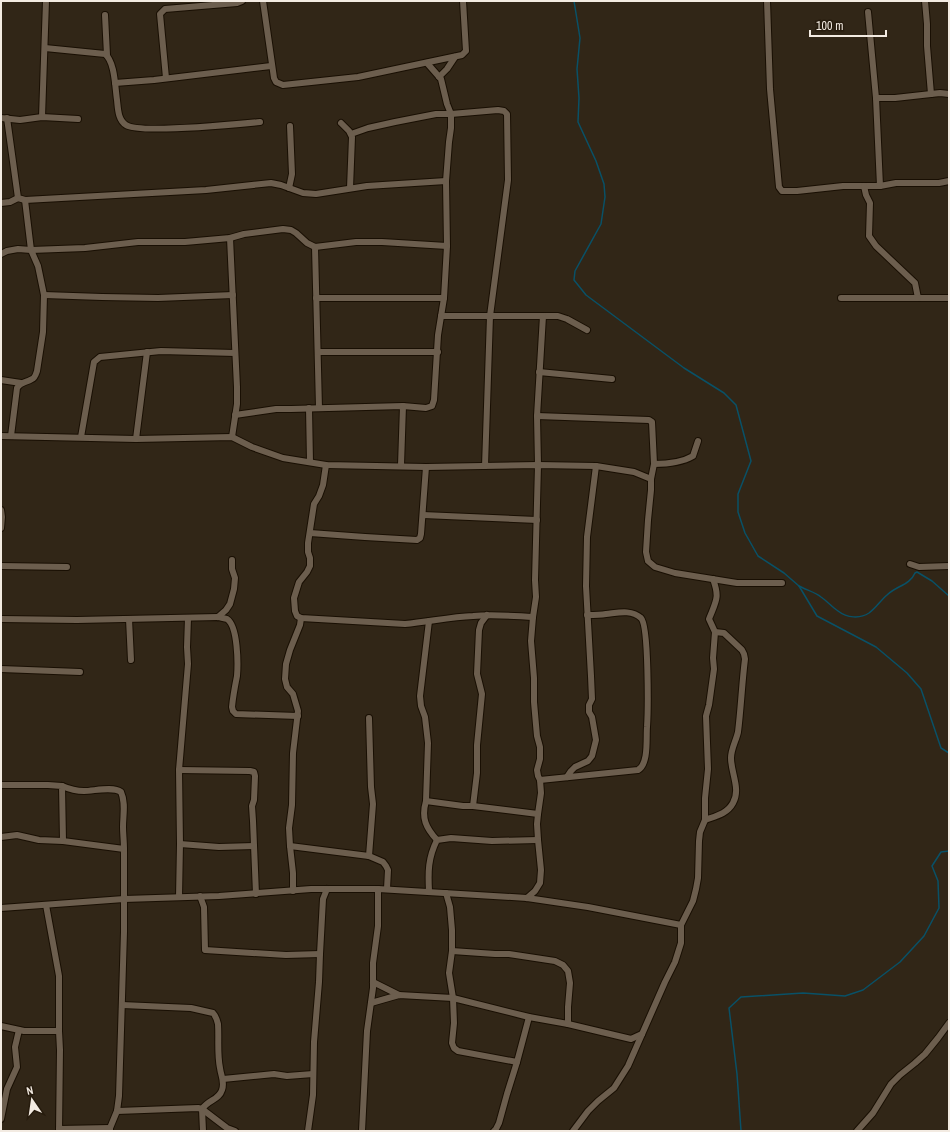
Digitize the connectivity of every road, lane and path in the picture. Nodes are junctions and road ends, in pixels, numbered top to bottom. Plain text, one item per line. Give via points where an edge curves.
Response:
1 (46, 1) edge
2 (242, 1) edge
3 (263, 1) edge
4 (463, 1) edge
5 (767, 1) edge
6 (925, 1) edge
7 (868, 12) dead end
8 (105, 15) dead end
9 (45, 48) junction
10 (107, 55) junction
11 (455, 57) junction
12 (427, 63) junction
13 (271, 66) junction
14 (439, 77) junction
15 (166, 78) junction
16 (115, 83) junction
17 (931, 94) junction
18 (949, 94) edge
19 (876, 98) junction
20 (451, 114) junction
21 (42, 117) junction
22 (4, 118) edge
23 (78, 119) dead end
24 (260, 122) dead end
25 (342, 123) dead end
26 (290, 126) dead end
27 (350, 134) junction
28 (446, 181) junction
29 (949, 181) edge
30 (864, 186) junction
31 (880, 186) junction
32 (289, 188) junction
33 (350, 188) junction
34 (18, 198) junction
35 (25, 200) junction
36 (1, 203) edge
37 (230, 238) junction
38 (447, 246) junction
39 (315, 247) junction
40 (31, 250) junction
41 (1, 254) edge
42 (44, 295) junction
43 (232, 295) junction
44 (316, 298) junction
45 (444, 298) junction
46 (841, 298) dead end
47 (918, 298) junction
48 (949, 298) edge
49 (441, 316) junction
50 (490, 316) junction
51 (543, 316) junction
52 (587, 330) dead end
53 (147, 352) junction
54 (318, 352) junction
55 (438, 352) junction
56 (235, 353) junction
57 (539, 372) junction
58 (612, 379) dead end
59 (1, 380) edge
60 (22, 383) junction
61 (403, 406) junction
62 (309, 408) junction
63 (319, 408) junction
64 (235, 415) junction
65 (536, 416) junction
66 (1, 436) edge
67 (11, 436) junction
68 (81, 437) junction
69 (232, 437) junction
70 (136, 438) junction
71 (698, 441) dead end
72 (310, 462) junction
73 (538, 464) junction
74 (654, 464) junction
75 (326, 465) junction
76 (401, 465) junction
77 (426, 466) junction
78 (485, 466) junction
79 (596, 466) junction
80 (651, 479) junction
81 (1, 510) edge
82 (423, 515) junction
83 (537, 520) junction
84 (1, 528) edge
85 (310, 533) junction
86 (232, 560) dead end
87 (910, 564) dead end
88 (1, 566) edge
89 (67, 566) dead end
90 (949, 566) edge
91 (713, 579) junction
92 (782, 583) dead end
93 (487, 615) junction
94 (588, 615) junction
95 (218, 617) junction
96 (533, 617) junction
97 (188, 618) junction
98 (301, 618) junction
99 (1, 619) edge
100 (129, 619) junction
101 (429, 621) junction
102 (715, 632) junction
103 (131, 660) dead end
104 (1, 669) edge
105 (80, 672) dead end
106 (298, 716) junction
107 (369, 718) dead end
108 (179, 770) junction
109 (567, 777) junction
110 (540, 780) junction
111 (1, 784) edge
112 (62, 786) junction
113 (426, 801) junction
114 (473, 806) junction
115 (538, 814) junction
116 (705, 820) junction
117 (1, 837) edge
118 (437, 840) junction
119 (538, 840) junction
120 (62, 842) junction
121 (180, 844) junction
122 (254, 846) junction
123 (290, 846) junction
124 (124, 849) junction
125 (369, 856) junction
126 (327, 889) junction
127 (378, 889) junction
128 (387, 889) junction
129 (293, 891) junction
130 (430, 891) junction
131 (446, 893) junction
132 (256, 894) junction
133 (200, 896) junction
134 (179, 897) junction
135 (527, 898) junction
136 (124, 899) junction
137 (46, 905) junction
138 (1, 908) edge
139 (681, 925) junction
140 (452, 951) junction
141 (320, 954) junction
142 (373, 982) junction
143 (399, 995) junction
144 (453, 998) junction
145 (371, 1003) junction
146 (122, 1005) junction
147 (529, 1017) junction
148 (949, 1023) edge
149 (568, 1024) junction
150 (1, 1026) edge
151 (19, 1030) junction
152 (59, 1031) junction
153 (642, 1034) junction
154 (631, 1039) junction
155 (636, 1048) junction
156 (517, 1062) junction
157 (313, 1074) junction
158 (223, 1079) junction
159 (202, 1109) junction
160 (117, 1111) junction
161 (1, 1119) edge
162 (59, 1130) edge
163 (110, 1130) edge
164 (203, 1131) edge
165 (235, 1131) edge
166 (308, 1131) edge
167 (362, 1131) edge
168 (494, 1131) edge
169 (573, 1131) edge
170 (857, 1131) edge

1 - 9 street
2 - 15 street via 165,9 160,14
3 - 13 street
4 - 11 street via 466,52
5 - 30 street via 770,89 779,187 782,191 797,191
6 - 17 street
7 - 19 street
8 - 10 street
9 - 10 street
9 - 21 street
10 - 16 street
11 - 12 street
11 - 14 street
12 - 13 street via 358,77 283,84 276,82
12 - 14 street
13 - 15 street
14 - 20 street
15 - 16 street
16 - 24 street via 118,113 124,125 131,128 181,128
17 - 18 street
17 - 19 street
19 - 31 street
20 - 27 street via 417,117
20 - 28 street
20 - 50 street via 498,110 506,114 508,180
21 - 22 street via 20,120
21 - 23 street
22 - 34 street
25 - 27 street
26 - 32 street via 292,174
27 - 33 street
28 - 33 street
28 - 38 street
29 - 31 street
30 - 31 street
30 - 47 street via 870,203 868,236 915,283
32 - 33 street via 316,194
32 - 35 street via 270,183 206,190
34 - 35 street
34 - 36 street
35 - 40 street
37 - 39 street via 283,229 291,230
37 - 40 street
37 - 43 street
38 - 39 street via 363,242
38 - 45 street
39 - 44 street
40 - 41 street via 13,250
40 - 42 street via 38,266
42 - 43 street via 134,298
42 - 60 street via 43,332 37,371 32,379
43 - 56 street
44 - 45 street
44 - 54 street
45 - 49 street
46 - 47 street
47 - 48 street
49 - 50 street
49 - 55 street
50 - 51 street
50 - 78 street
51 - 52 street via 558,316
51 - 57 street
53 - 56 street
53 - 68 street via 105,356 94,362
53 - 70 street
54 - 55 street
54 - 63 street
55 - 61 street via 432,406
56 - 64 street
57 - 58 street
57 - 65 street
59 - 60 street
60 - 67 street via 17,388
61 - 63 street
61 - 76 street
62 - 63 street
62 - 64 street
62 - 72 street
64 - 69 street
65 - 73 street
65 - 74 street via 649,420 653,429
66 - 67 street
67 - 68 street
68 - 70 street
69 - 70 street
69 - 72 street via 283,458
71 - 74 street via 693,456 667,464
72 - 75 street
73 - 78 street
73 - 79 street
73 - 83 street
74 - 80 street
75 - 76 street
75 - 85 street via 323,485 314,504
76 - 77 street
77 - 78 street
77 - 82 street
79 - 80 street via 634,472
79 - 94 street via 587,537
80 - 91 street via 646,552 648,561 655,567 674,573
81 - 84 street
82 - 83 street
82 - 85 street via 421,534 417,540
83 - 96 street via 536,597
85 - 98 street via 310,566 299,582 294,598 295,611
86 - 95 street via 234,589 230,604
87 - 90 street via 919,567
88 - 89 street
91 - 92 street via 737,583
91 - 102 street via 717,597 709,619
93 - 96 street
93 - 101 street
93 - 114 street via 479,630 478,674 482,694
94 - 109 street via 592,699 589,712 596,740 592,756 588,761 575,767
94 - 109 street via 624,612 635,614 644,623 648,717 645,758 638,770
95 - 97 street
95 - 106 street via 227,619 232,624 237,648 233,711 236,714
96 - 110 street via 531,641 534,702 540,747 537,770
97 - 100 street
97 - 108 street via 188,664
98 - 101 street via 405,624
98 - 106 street via 286,664 288,687 297,705
99 - 100 street
100 - 103 street
101 - 113 street via 420,696 428,744
102 - 116 street via 714,669 706,716 708,769
102 - 116 street via 724,634 742,650 745,659 737,736 731,758 736,781 734,802 722,815
104 - 105 street
106 - 123 street via 293,753
107 - 125 street via 373,804
108 - 121 street
108 - 122 street via 254,772
109 - 110 street
110 - 115 street
111 - 112 street
112 - 120 street
112 - 124 street via 82,791 116,789 121,792
113 - 114 street
113 - 118 street via 426,825
114 - 115 street
115 - 119 street
116 - 139 street via 700,832 696,889
117 - 120 street via 17,835
118 - 119 street
118 - 130 street via 428,870
119 - 135 street via 540,883
120 - 124 street
121 - 122 street
121 - 134 street
122 - 132 street
123 - 125 street
123 - 129 street
124 - 136 street
125 - 128 street via 386,866
126 - 127 street
126 - 129 street
126 - 141 street via 323,899
127 - 128 street
127 - 142 street
128 - 130 street
129 - 132 street
130 - 131 street
131 - 135 street
131 - 140 street via 450,907
132 - 133 street
133 - 134 street
133 - 141 street via 204,907 206,950 286,955
134 - 136 street
135 - 139 street
136 - 137 street
136 - 146 street
137 - 138 street
137 - 152 street via 59,976
139 - 153 street via 681,943 676,962
140 - 144 street via 450,973
140 - 149 street via 509,954 555,961 563,966 568,971 570,983
141 - 157 street
142 - 143 street
142 - 145 street
143 - 144 street
143 - 145 street
144 - 147 street
144 - 156 street via 454,1048 458,1051
145 - 167 street
146 - 158 street via 191,1008 213,1013 218,1024 220,1069
146 - 160 street
147 - 149 street
147 - 156 street
148 - 170 street via 925,1054 892,1084 873,1113
149 - 154 street
150 - 151 street
151 - 152 street
151 - 161 street via 15,1047 17,1067 7,1089
152 - 162 street
153 - 154 street
153 - 155 street
154 - 155 street
155 - 169 street via 614,1088 588,1111
156 - 168 street via 499,1123
157 - 158 street via 274,1074
157 - 166 street
158 - 159 street via 223,1089 219,1096
159 - 160 street
159 - 164 street
159 - 165 street
160 - 163 street
162 - 163 street

